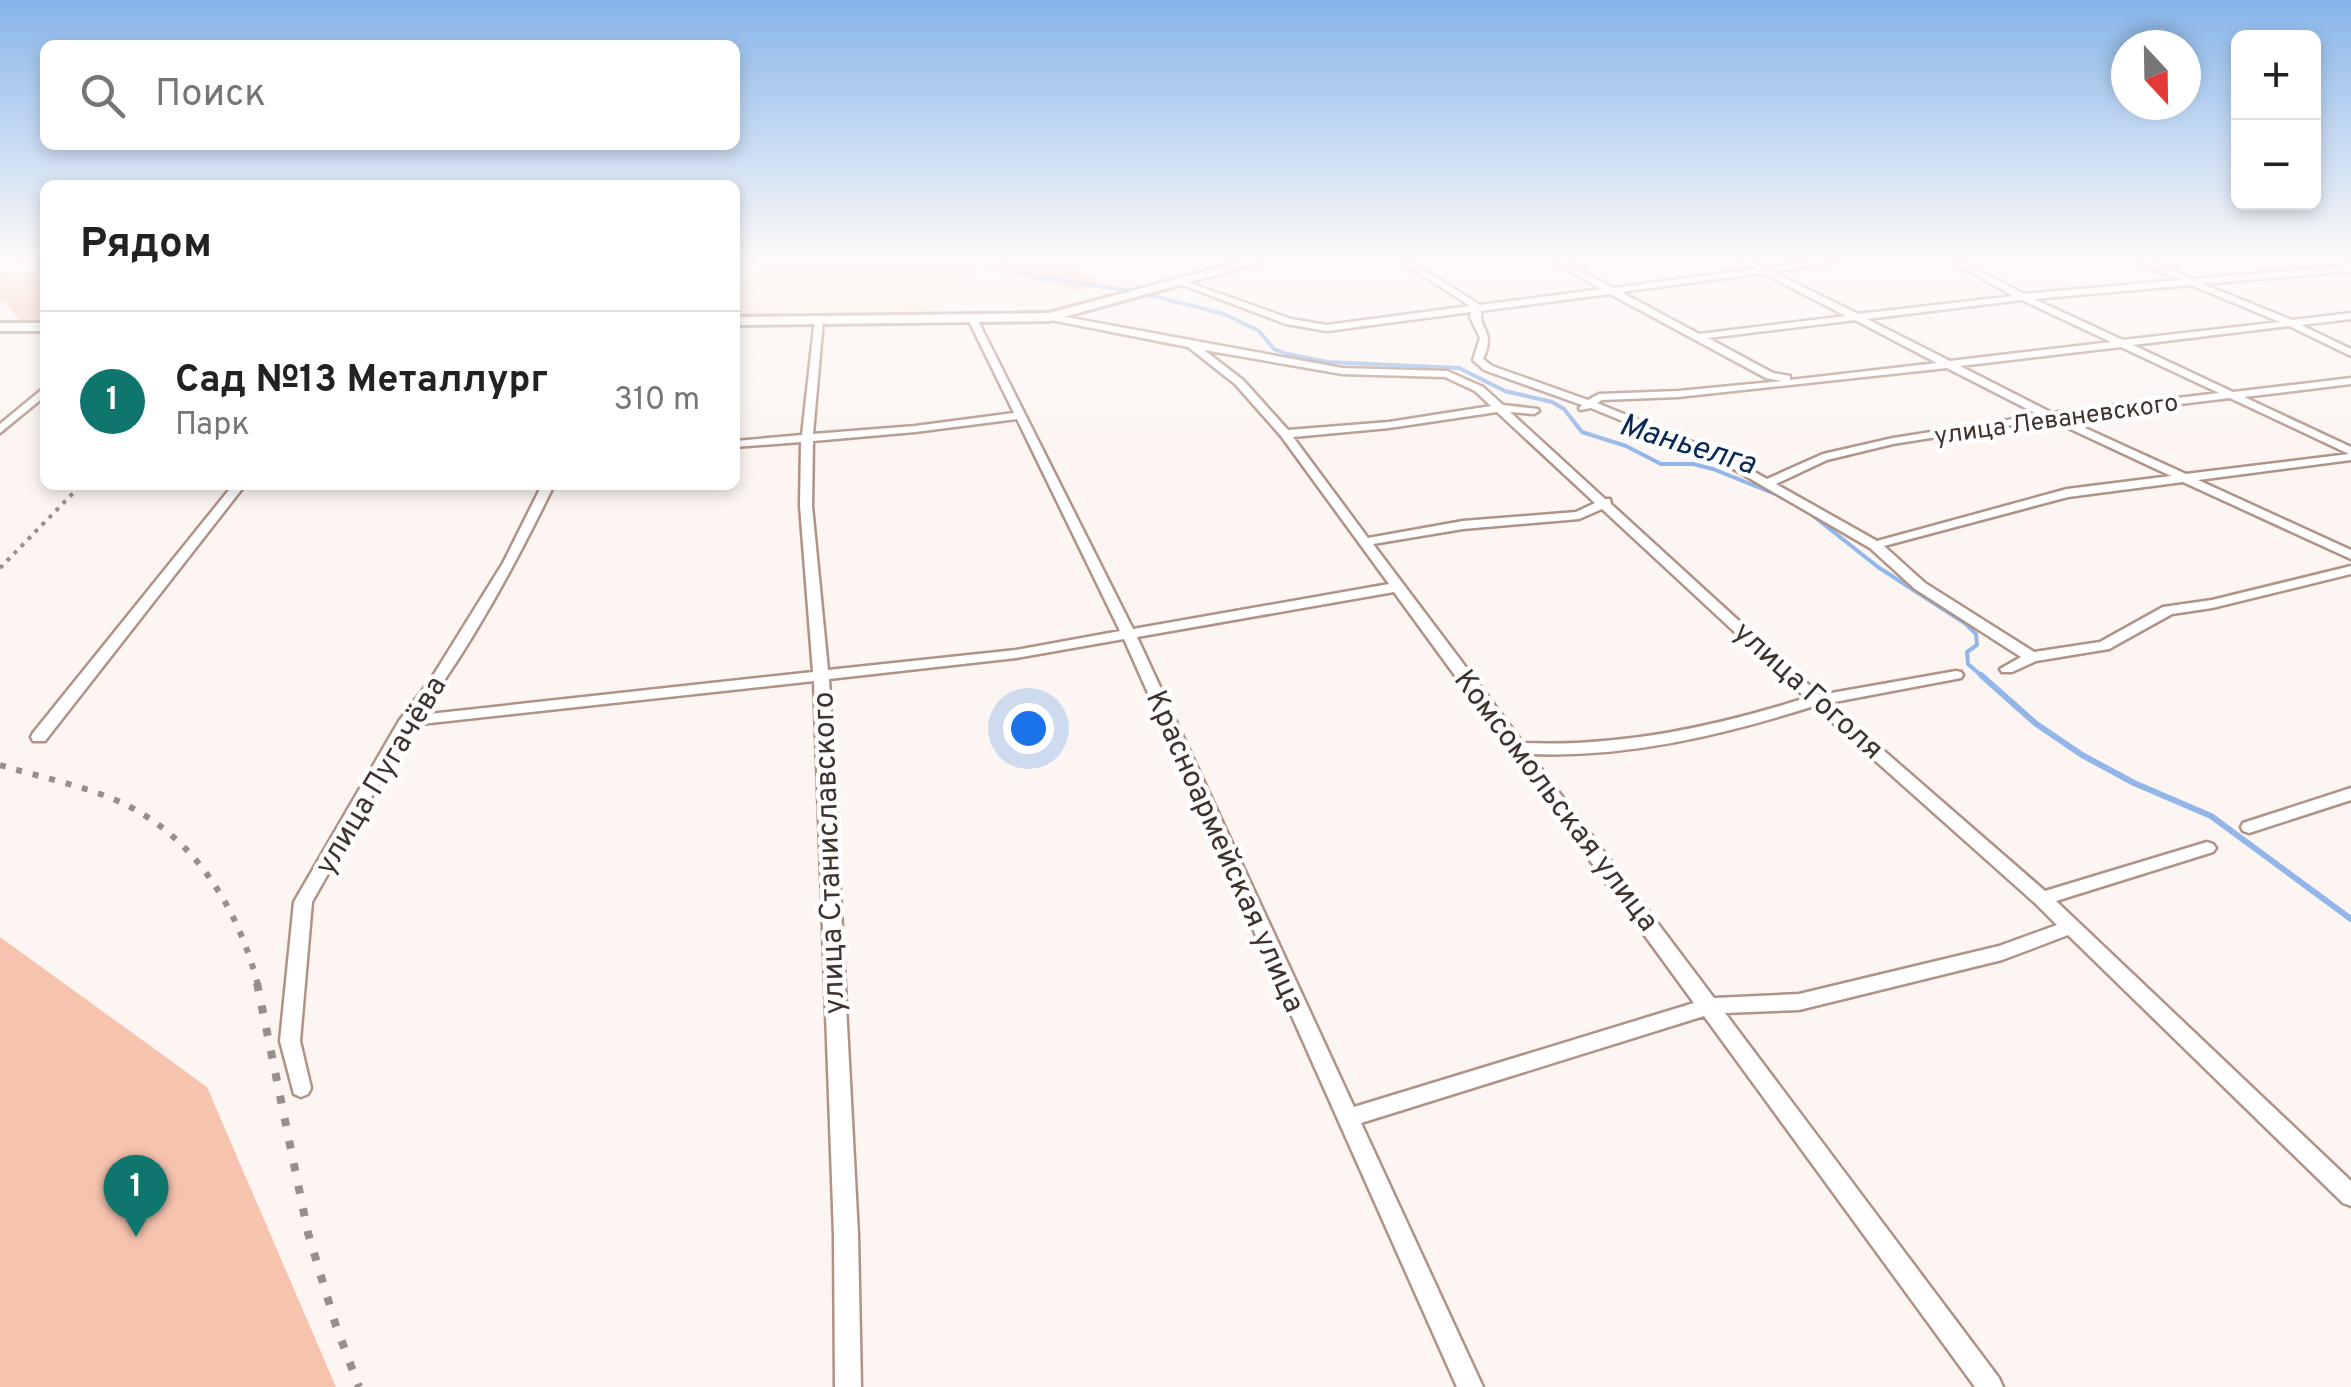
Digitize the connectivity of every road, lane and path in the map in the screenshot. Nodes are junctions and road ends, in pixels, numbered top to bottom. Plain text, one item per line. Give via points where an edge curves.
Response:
1 (0, 327) edge
2 (40, 327) edge
3 (817, 327) edge
4 (977, 327) edge
5 (1098, 327) edge
6 (1482, 327) edge
7 (1676, 327) edge
8 (1777, 327) edge
9 (1875, 327) edge
10 (2087, 327) edge
11 (2276, 327) edge
12 (2296, 327) edge
13 (1696, 338) junction
14 (2121, 343) junction
15 (1191, 345) junction
16 (2351, 353) edge
17 (1948, 365) junction
18 (1810, 380) junction
19 (2351, 381) edge
20 (40, 394) edge
21 (2233, 394) junction
22 (1586, 406) junction
23 (1501, 408) junction
24 (1534, 411) dead end
25 (1020, 415) junction
26 (2050, 416) junction
27 (0, 430) edge
28 (1284, 434) junction
29 (807, 438) junction
30 (740, 444) edge
31 (2351, 454) edge
32 (2184, 477) junction
33 (1767, 483) junction
34 (235, 490) edge
35 (546, 490) edge
36 (1606, 502) junction
37 (1365, 542) junction
38 (1875, 546) junction
39 (2351, 555) edge
40 (2351, 570) edge
41 (1396, 587) junction
42 (1127, 632) junction
43 (2032, 657) junction
44 (2007, 668) dead end
45 (821, 675) junction
46 (1956, 675) dead end
47 (1817, 700) junction
48 (407, 721) junction
49 (39, 737) dead end
50 (1519, 748) junction
51 (2351, 794) edge
52 (2250, 826) dead end
53 (2206, 848) dead end
54 (2042, 899) junction
55 (2071, 927) junction
56 (1711, 1006) junction
57 (302, 1088) dead end
58 (1348, 1118) junction
59 (2351, 1196) edge
60 (848, 1387) edge
61 (1470, 1387) edge
62 (1990, 1387) edge

1 - 2 street
3 - 29 street, улица Станиславского
4 - 25 street, Красноармейская улица
5 - 15 street, Комсомольская улица
6 - 22 street via 1486,346 1478,360
7 - 13 street
8 - 13 street
9 - 17 street
10 - 14 street
11 - 14 street
12 - 16 street
13 - 18 street via 1770,376
14 - 17 street
14 - 21 street
15 - 23 street, улица Гоголя via 1342,370 1447,374
15 - 28 street, Комсомольская улица via 1238,382
17 - 18 street
17 - 26 street
18 - 22 street via 1599,397
19 - 21 street, улица Леваневского
20 - 27 street
21 - 26 street, улица Леваневского
21 - 31 street
22 - 33 street via 1722,458
23 - 24 street
23 - 28 street
23 - 36 street, улица Гоголя
25 - 29 street
25 - 42 street, Красноармейская улица
26 - 32 street
26 - 33 street, улица Леваневского via 1876,445 1823,458
28 - 37 street, Комсомольская улица
29 - 30 street
29 - 45 street, улица Станиславского via 806,506
31 - 32 street
32 - 38 street via 2067,493
32 - 39 street
33 - 38 street
34 - 49 street
35 - 48 street, улица Пугачёва via 510,563
36 - 37 street via 1578,515 1463,524
36 - 47 street, улица Гоголя
37 - 41 street, Комсомольская улица
38 - 43 street via 1920,586
40 - 43 street via 2168,610 2104,646
41 - 42 street
41 - 50 street, Комсомольская улица
42 - 45 street via 1016,654
42 - 58 street, Красноармейская улица
43 - 44 street
45 - 48 street
45 - 60 street, улица Станиславского
46 - 47 street
47 - 50 street via 1657,740
47 - 54 street, улица Гоголя
48 - 57 street, улица Пугачёва via 303,902 290,1042
50 - 56 street, Комсомольская улица
51 - 52 street
53 - 54 street
54 - 55 street, улица Гоголя
55 - 56 street via 2002,954 1800,1002
55 - 59 street, улица Гоголя
56 - 58 street
56 - 62 street, Комсомольская улица
58 - 61 street, Красноармейская улица

